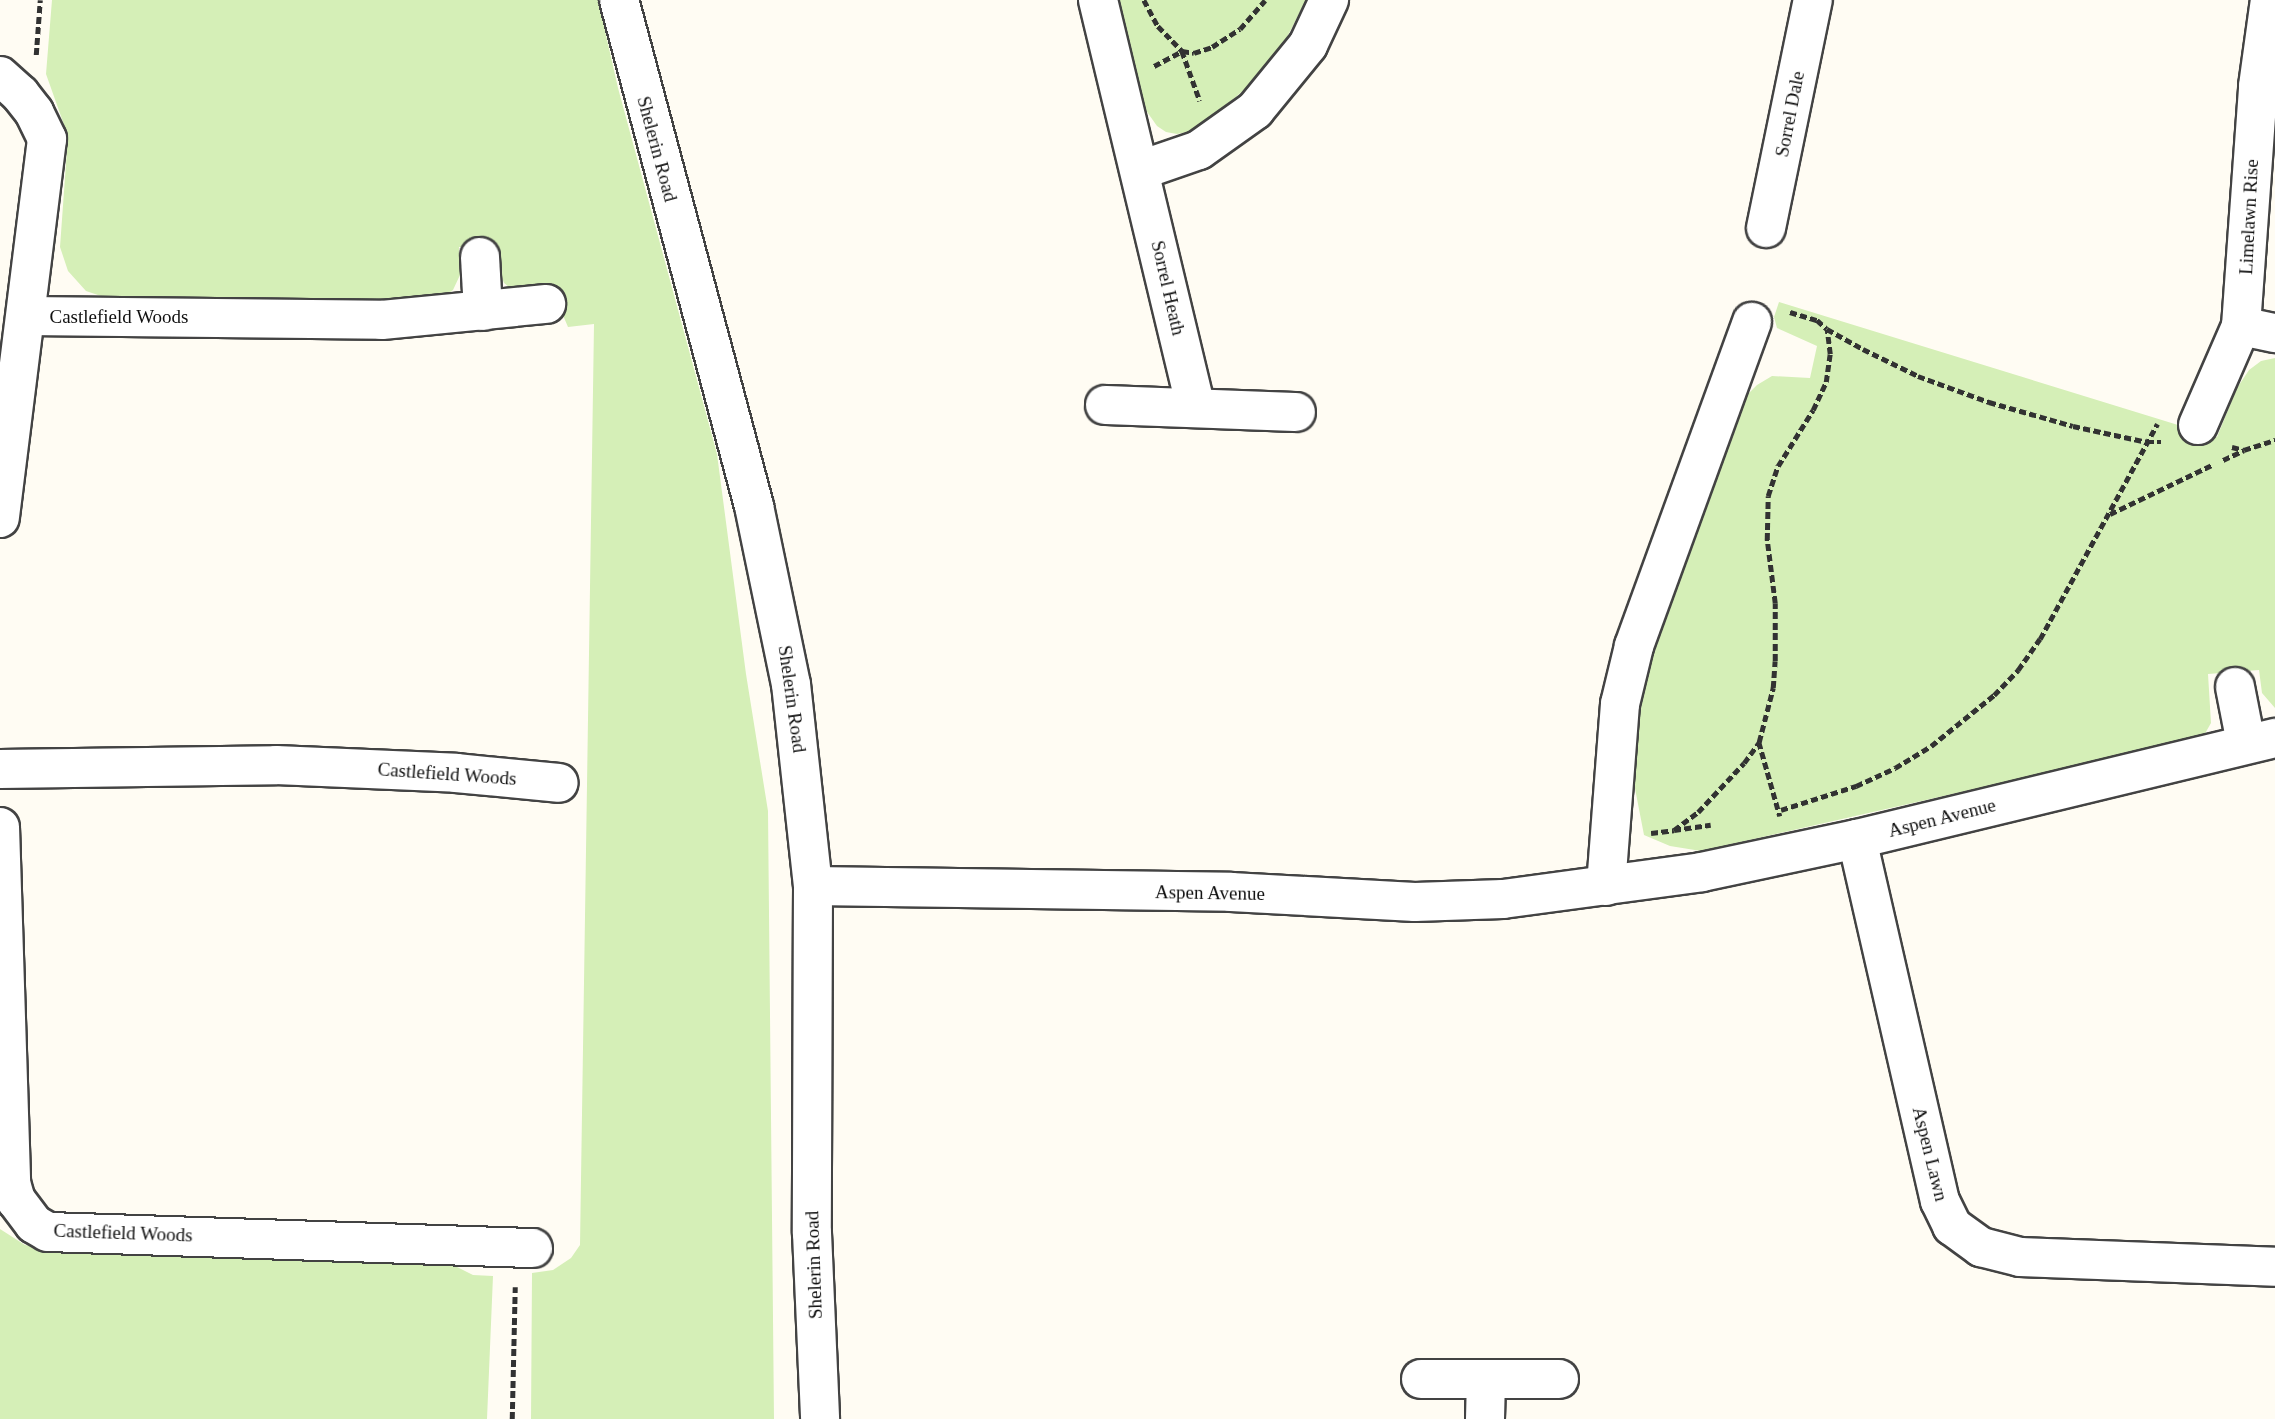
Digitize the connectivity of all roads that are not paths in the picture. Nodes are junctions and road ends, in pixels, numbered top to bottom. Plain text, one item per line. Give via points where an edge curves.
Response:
1 (619, 0) edge
2 (1098, 0) edge
3 (1329, 0) edge
4 (1813, 0) edge
5 (2270, 0) edge
6 (0, 76) edge
7 (1141, 170) junction
8 (1766, 228) dead end
9 (480, 257) dead end
10 (546, 304) dead end
11 (483, 312) junction
12 (27, 316) junction
13 (1752, 323) road end
14 (2258, 330) edge
15 (1105, 405) dead end
16 (1196, 407) junction
17 (1296, 412) dead end
18 (2196, 437) road end
19 (0, 518) edge
20 (2235, 687) dead end
21 (2260, 741) edge
22 (0, 769) edge
23 (559, 783) dead end
24 (0, 827) edge
25 (1857, 839) junction
26 (813, 886) junction
27 (1606, 886) junction
28 (525, 1249) road end
29 (2275, 1267) edge
30 (1421, 1378) dead end
31 (1486, 1378) junction
32 (1559, 1378) dead end
33 (820, 1419) edge
34 (1485, 1419) edge

1 - 26 street, Shelerin Road via 771,579 791,684
2 - 7 street, Sorrel Heath
3 - 7 street via 1308,45 1255,110 1181,159
4 - 8 street, Sorrel Dale
5 - 14 street, Limelawn Rise via 2258,86
6 - 12 street, Castlefield Woods via 34,112 47,139
7 - 16 street, Sorrel Heath
9 - 11 street
10 - 11 street, Castlefield Woods
11 - 12 street, Castlefield Woods via 382,320
12 - 19 street, Castlefield Woods
13 - 27 street via 1634,646 1620,704
14 - 18 street, Limelawn Rise
15 - 16 street
16 - 17 street
20 - 21 street
21 - 25 street, Aspen Avenue
22 - 23 street, Castlefield Woods via 276,765
24 - 28 street, Castlefield Woods via 11,1184 16,1200 34,1224 48,1232
25 - 27 street, Aspen Avenue via 1702,872
25 - 29 street, Aspen Lawn via 1940,1202 1952,1226 1981,1247 2020,1257
26 - 27 street, Aspen Avenue via 1231,892 1415,902 1503,899
26 - 33 street, Shelerin Road via 812,1233
30 - 31 street
31 - 32 street
31 - 34 street

